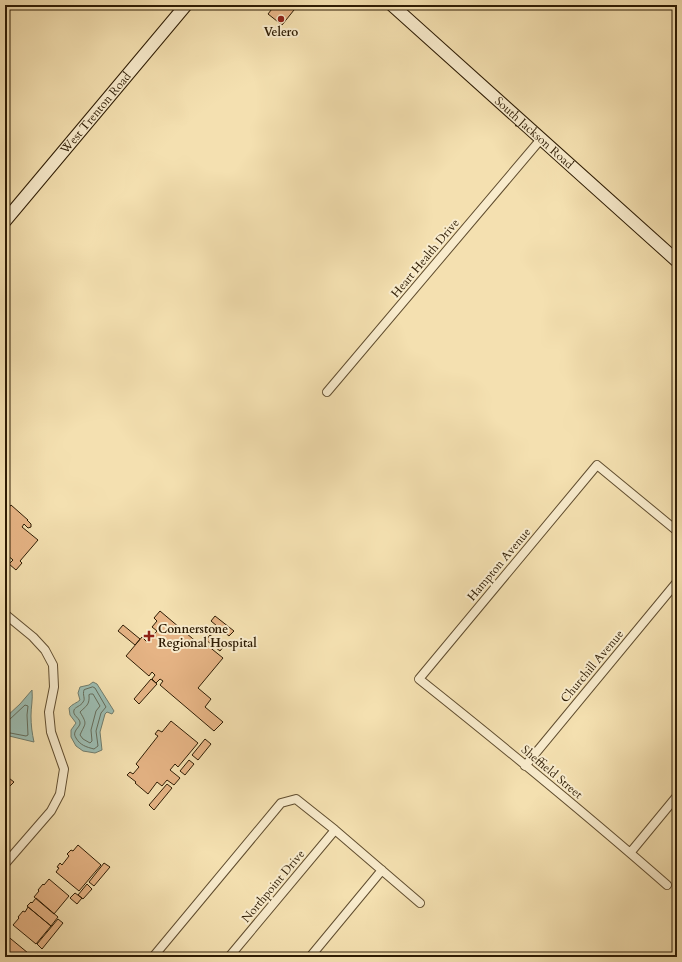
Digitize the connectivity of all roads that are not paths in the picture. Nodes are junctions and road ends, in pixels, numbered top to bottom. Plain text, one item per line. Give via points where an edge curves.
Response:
1 (186, 5) edge
2 (392, 5) edge
3 (541, 139) junction
4 (5, 221) edge
5 (677, 261) edge
6 (327, 392) dead end
7 (677, 531) edge
8 (677, 582) edge
9 (5, 614) edge
10 (420, 679) joint
11 (525, 766) junction
12 (677, 796) edge
13 (335, 830) junction
14 (630, 853) junction
15 (5, 864) edge
16 (382, 870) junction
17 (667, 885) dead end
18 (420, 903) dead end
19 (153, 957) edge
20 (229, 957) edge
21 (310, 957) edge

1 - 4 main road, West Trenton Road
2 - 3 main road, South Jackson Road
3 - 5 main road, South Jackson Road
3 - 6 street, Heart Health Drive
7 - 10 street, Hampton Avenue via 597,465
8 - 11 street, Churchill Avenue
9 - 15 street via 33,637 45,650 53,665 54,687 49,712 51,732 64,769 60,794 50,811
10 - 11 street, Sheffield Street
11 - 14 street, Sheffield Street
12 - 14 street
13 - 16 street
13 - 19 street via 296,799 281,803
13 - 20 street, Northpoint Drive
14 - 17 street, Sheffield Street
16 - 18 street
16 - 21 street

